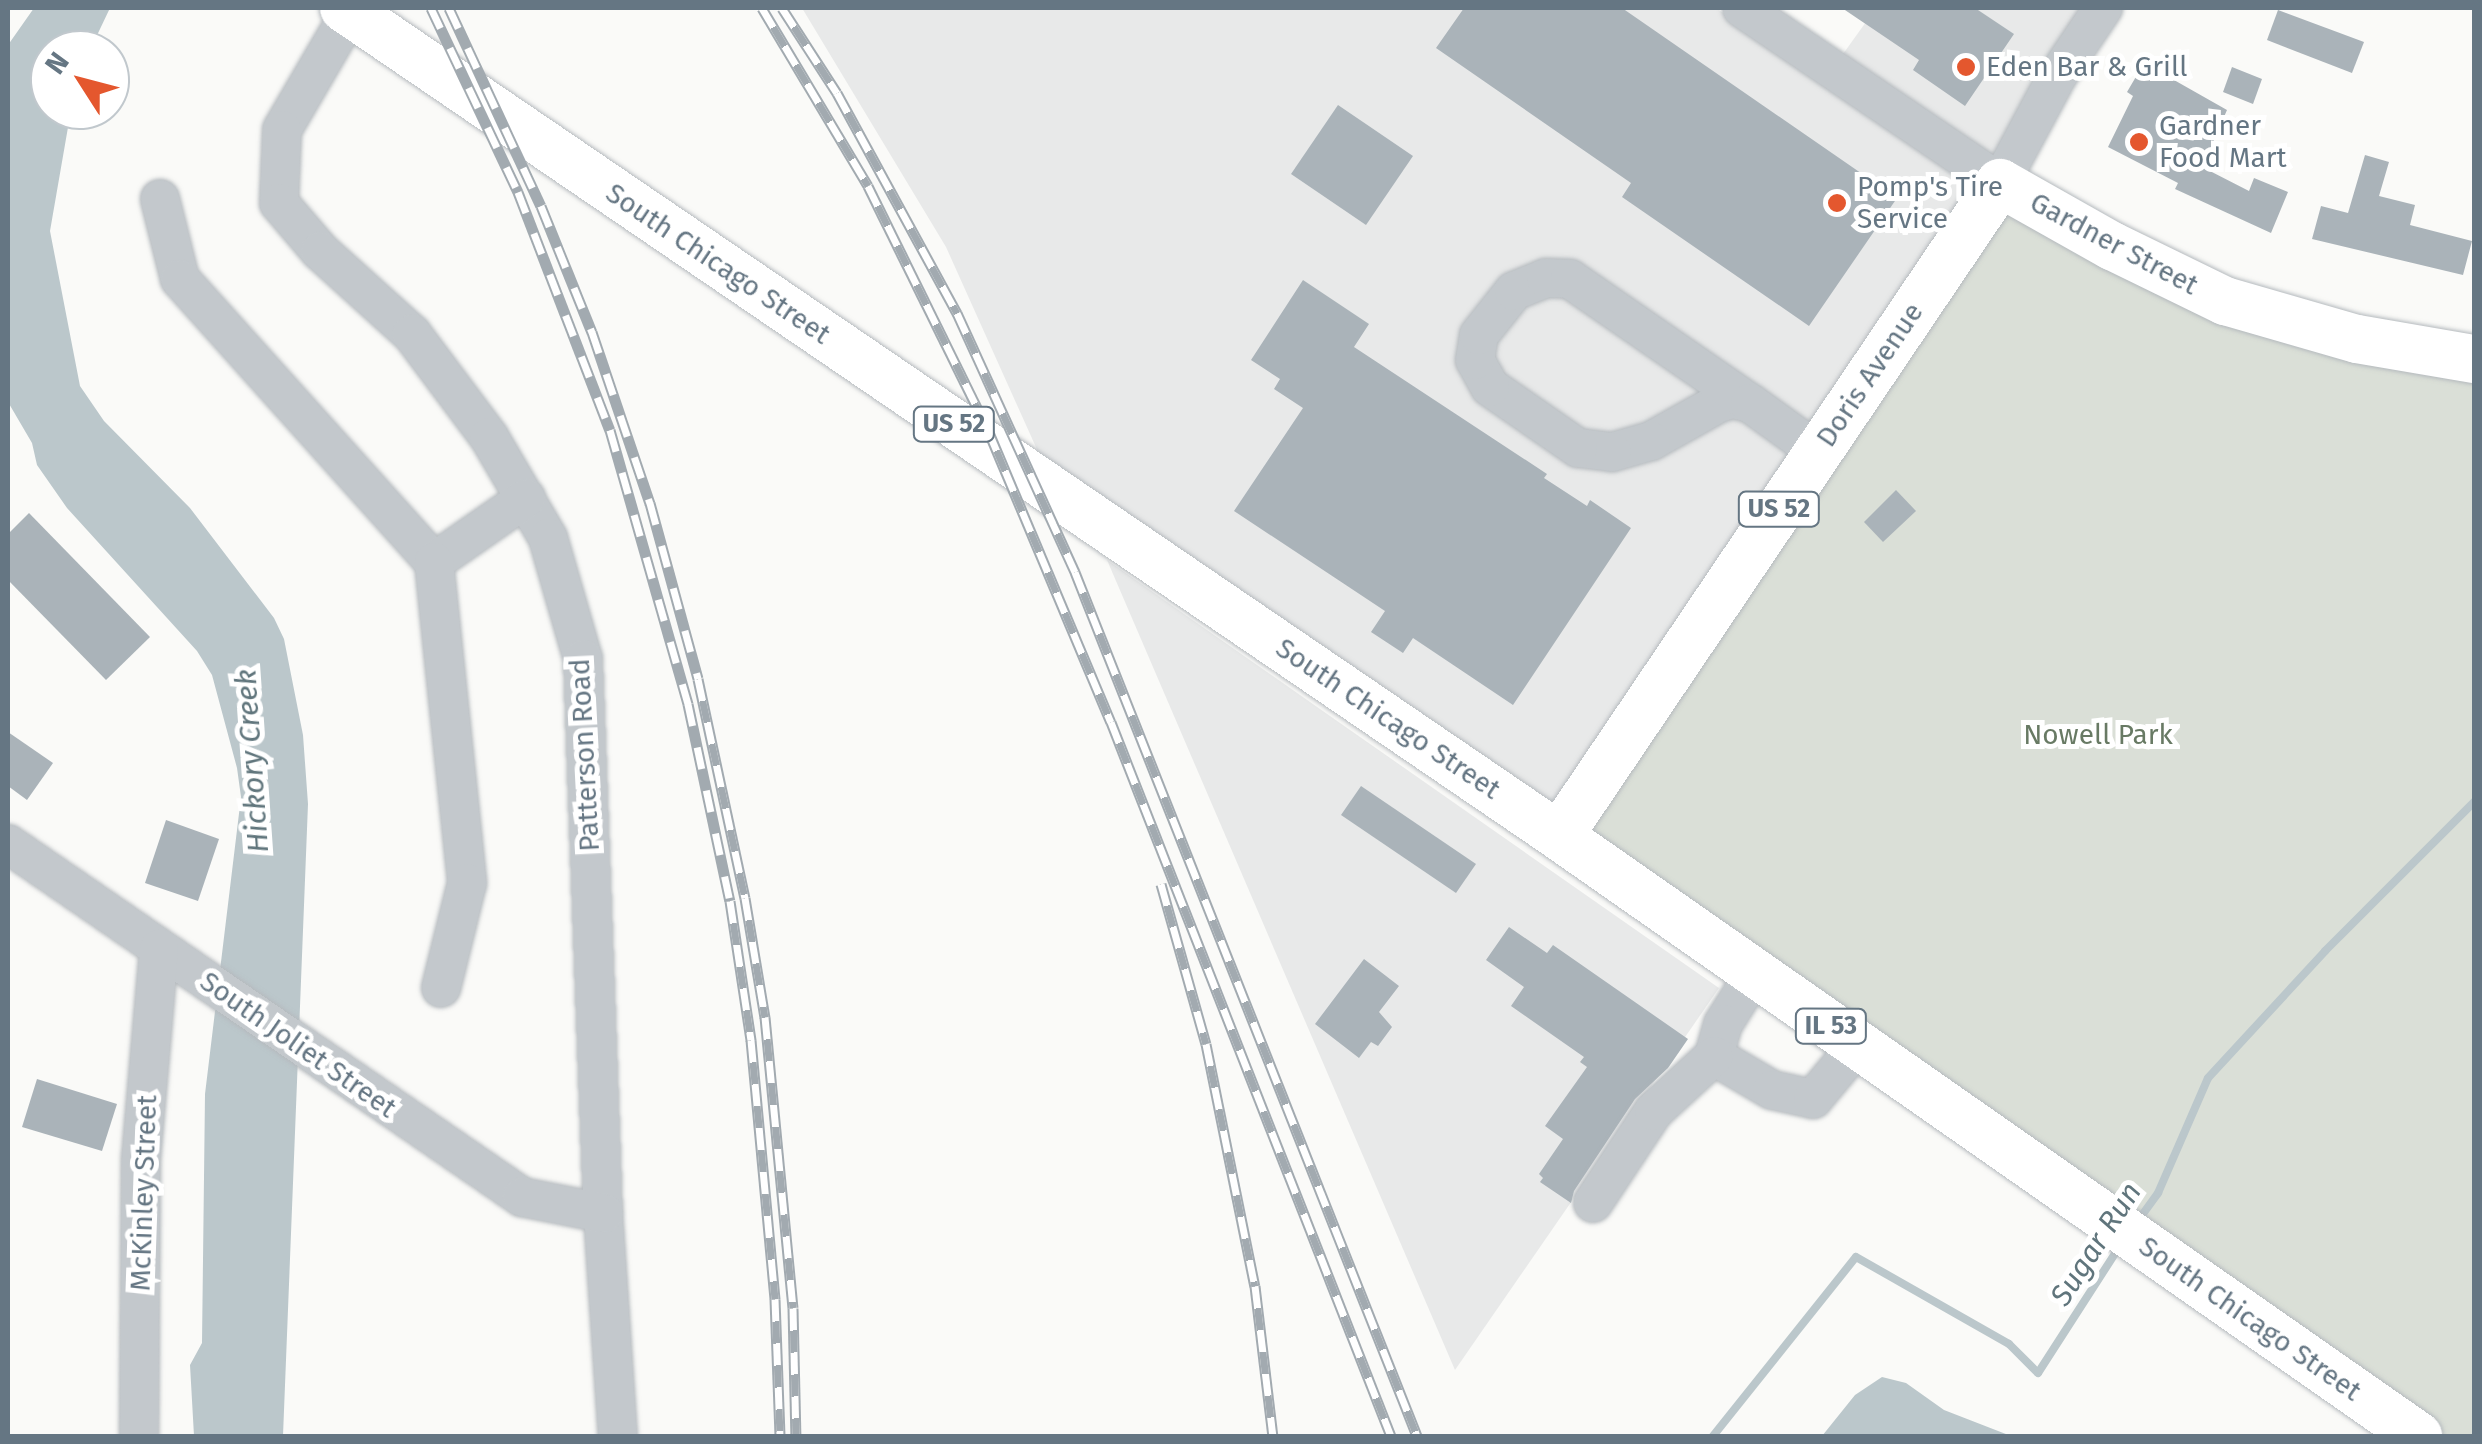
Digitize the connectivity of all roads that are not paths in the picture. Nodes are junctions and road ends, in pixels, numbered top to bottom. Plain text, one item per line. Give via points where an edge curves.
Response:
1 (1742, 8) edge
2 (2103, 8) edge
3 (339, 9) edge
4 (2000, 183) junction
5 (160, 199) dead end
6 (2474, 359) edge
7 (1750, 402) junction
8 (1818, 452) junction
9 (526, 498) junction
10 (434, 562) junction
11 (1559, 836) junction
12 (8, 844) edge
13 (159, 949) junction
14 (1754, 972) junction
15 (441, 988) dead end
16 (1858, 1045) junction
17 (1714, 1056) junction
18 (1593, 1203) dead end
19 (603, 1212) junction
20 (139, 1436) edge
21 (618, 1436) edge
22 (2418, 1436) edge

1 - 4 street, Gardner Street
2 - 4 street, Doris Avenue
3 - 9 street, Patterson Road via 282,130 280,203 320,252 412,334
3 - 11 main road, South Chicago Street / US 52
4 - 6 main road, Gardner Street via 2225,301 2358,339
4 - 8 main road, Doris Avenue / US 52
5 - 10 street via 180,279
7 - 7 street via 1570,278 1546,278 1514,290 1479,335 1476,360 1490,387 1578,448 1612,452 1650,441 1719,403
7 - 8 street
8 - 11 main road, Doris Avenue / US 52
9 - 10 street
9 - 19 street, Patterson Road via 548,538 583,659
10 - 15 street via 467,884
11 - 14 main road, South Chicago Street / IL 53
12 - 13 street, South Joliet Street
13 - 19 street, South Joliet Street via 522,1197
13 - 20 street, McKinley Street via 141,1158
14 - 16 main road, South Chicago Street / IL 53
14 - 17 street via 1723,1024
16 - 17 street via 1813,1100 1772,1090
16 - 22 main road, South Chicago Street / IL 53
17 - 18 street via 1654,1111
19 - 21 street, Patterson Road

